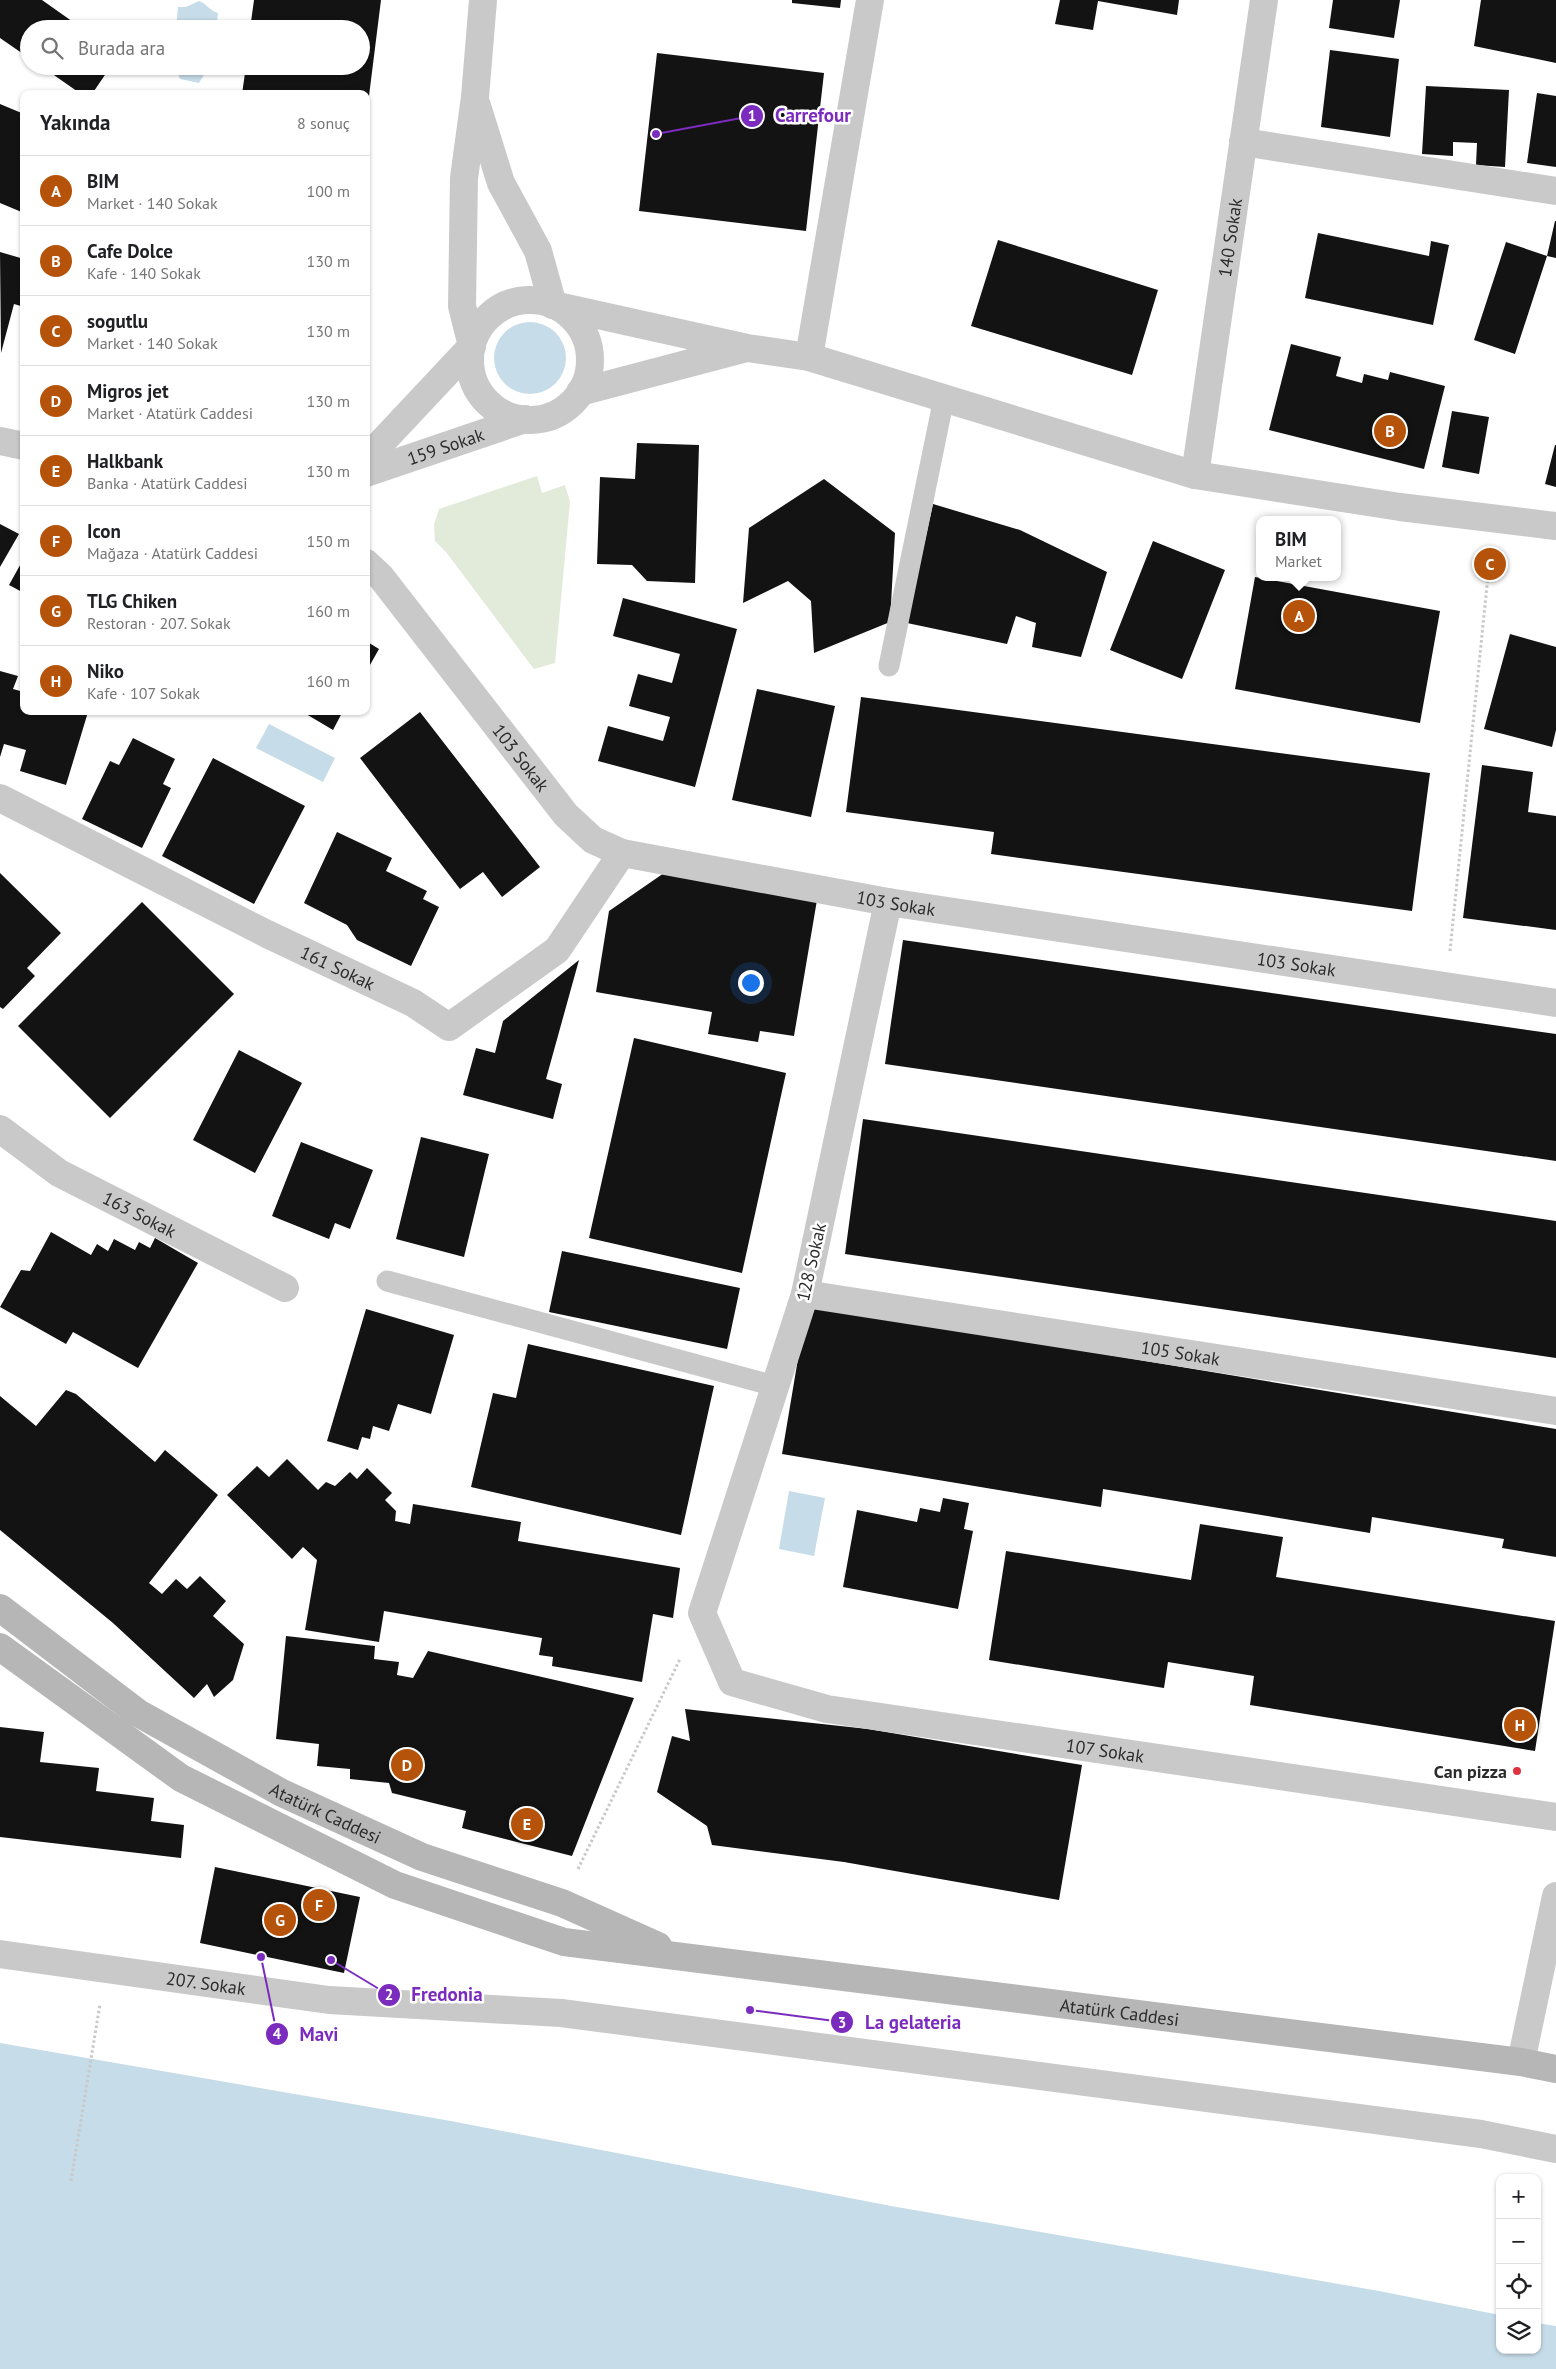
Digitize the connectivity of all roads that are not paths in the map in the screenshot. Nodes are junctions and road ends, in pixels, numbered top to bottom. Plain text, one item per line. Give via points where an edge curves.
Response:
1 (483, 0) edge
2 (870, 0) edge
3 (1264, 0) edge
4 (475, 97) junction
5 (1244, 142) junction
6 (1556, 191) edge
7 (553, 305) junction
8 (472, 346) junction
9 (747, 348) junction
10 (809, 357) junction
11 (580, 392) junction
12 (944, 398) junction
13 (525, 419) junction
14 (0, 441) edge
15 (20, 445) edge
16 (370, 455) edge
17 (370, 472) edge
18 (1195, 475) junction
19 (1556, 526) edge
20 (370, 567) edge
21 (889, 666) dead end
22 (0, 798) edge
23 (622, 853) junction
24 (888, 902) junction
25 (1556, 1004) edge
26 (0, 1129) edge
27 (388, 1280) dead end
28 (285, 1288) dead end
29 (805, 1294) junction
30 (776, 1386) junction
31 (1556, 1411) edge
32 (0, 1608) edge
33 (702, 1613) joint
34 (0, 1647) edge
35 (1556, 1818) edge
36 (1556, 1896) edge
37 (0, 1954) edge
38 (684, 1958) junction
39 (1521, 2062) junction
40 (1556, 2069) edge
41 (1556, 2149) edge

1 - 4 street
2 - 10 street
3 - 5 street, 140 Sokak
4 - 7 street via 501,183 538,251
4 - 8 street via 464,178 462,306
5 - 6 street
5 - 18 street, 140 Sokak
7 - 8 street via 526,300 508,304 492,313 479,327
7 - 9 street
7 - 11 street via 577,322 587,340 590,360 587,380
8 - 13 street via 470,366 475,385 487,402 503,414
8 - 16 street, 159 Sokak
9 - 10 street
9 - 11 street
10 - 12 street
11 - 13 street via 562,411 543,419
12 - 18 street
12 - 21 lane
13 - 17 street, 159 Sokak
14 - 15 street
18 - 19 street via 1400,507
20 - 23 street, 103 Sokak via 566,815 593,840
22 - 23 street, 161 Sokak via 266,934 413,1003 449,1027 557,950
23 - 24 street, 103 Sokak
24 - 25 street, 103 Sokak
24 - 29 street, 128 Sokak
26 - 28 street, 163 Sokak via 59,1173
27 - 30 lane
29 - 30 street, 128 Sokak
29 - 31 street, 105 Sokak
30 - 33 street, 128 Sokak
32 - 38 main road, Atatürk Caddesi via 138,1713 282,1793 422,1857 562,1903
33 - 35 street, 107 Sokak via 732,1682 827,1709
34 - 38 main road, Atatürk Caddesi via 181,1778 395,1885 564,1942
36 - 39 street
37 - 41 street, 207. Sokak via 329,2000 561,2013 1481,2134
38 - 39 main road, Atatürk Caddesi
39 - 40 main road, Atatürk Caddesi

